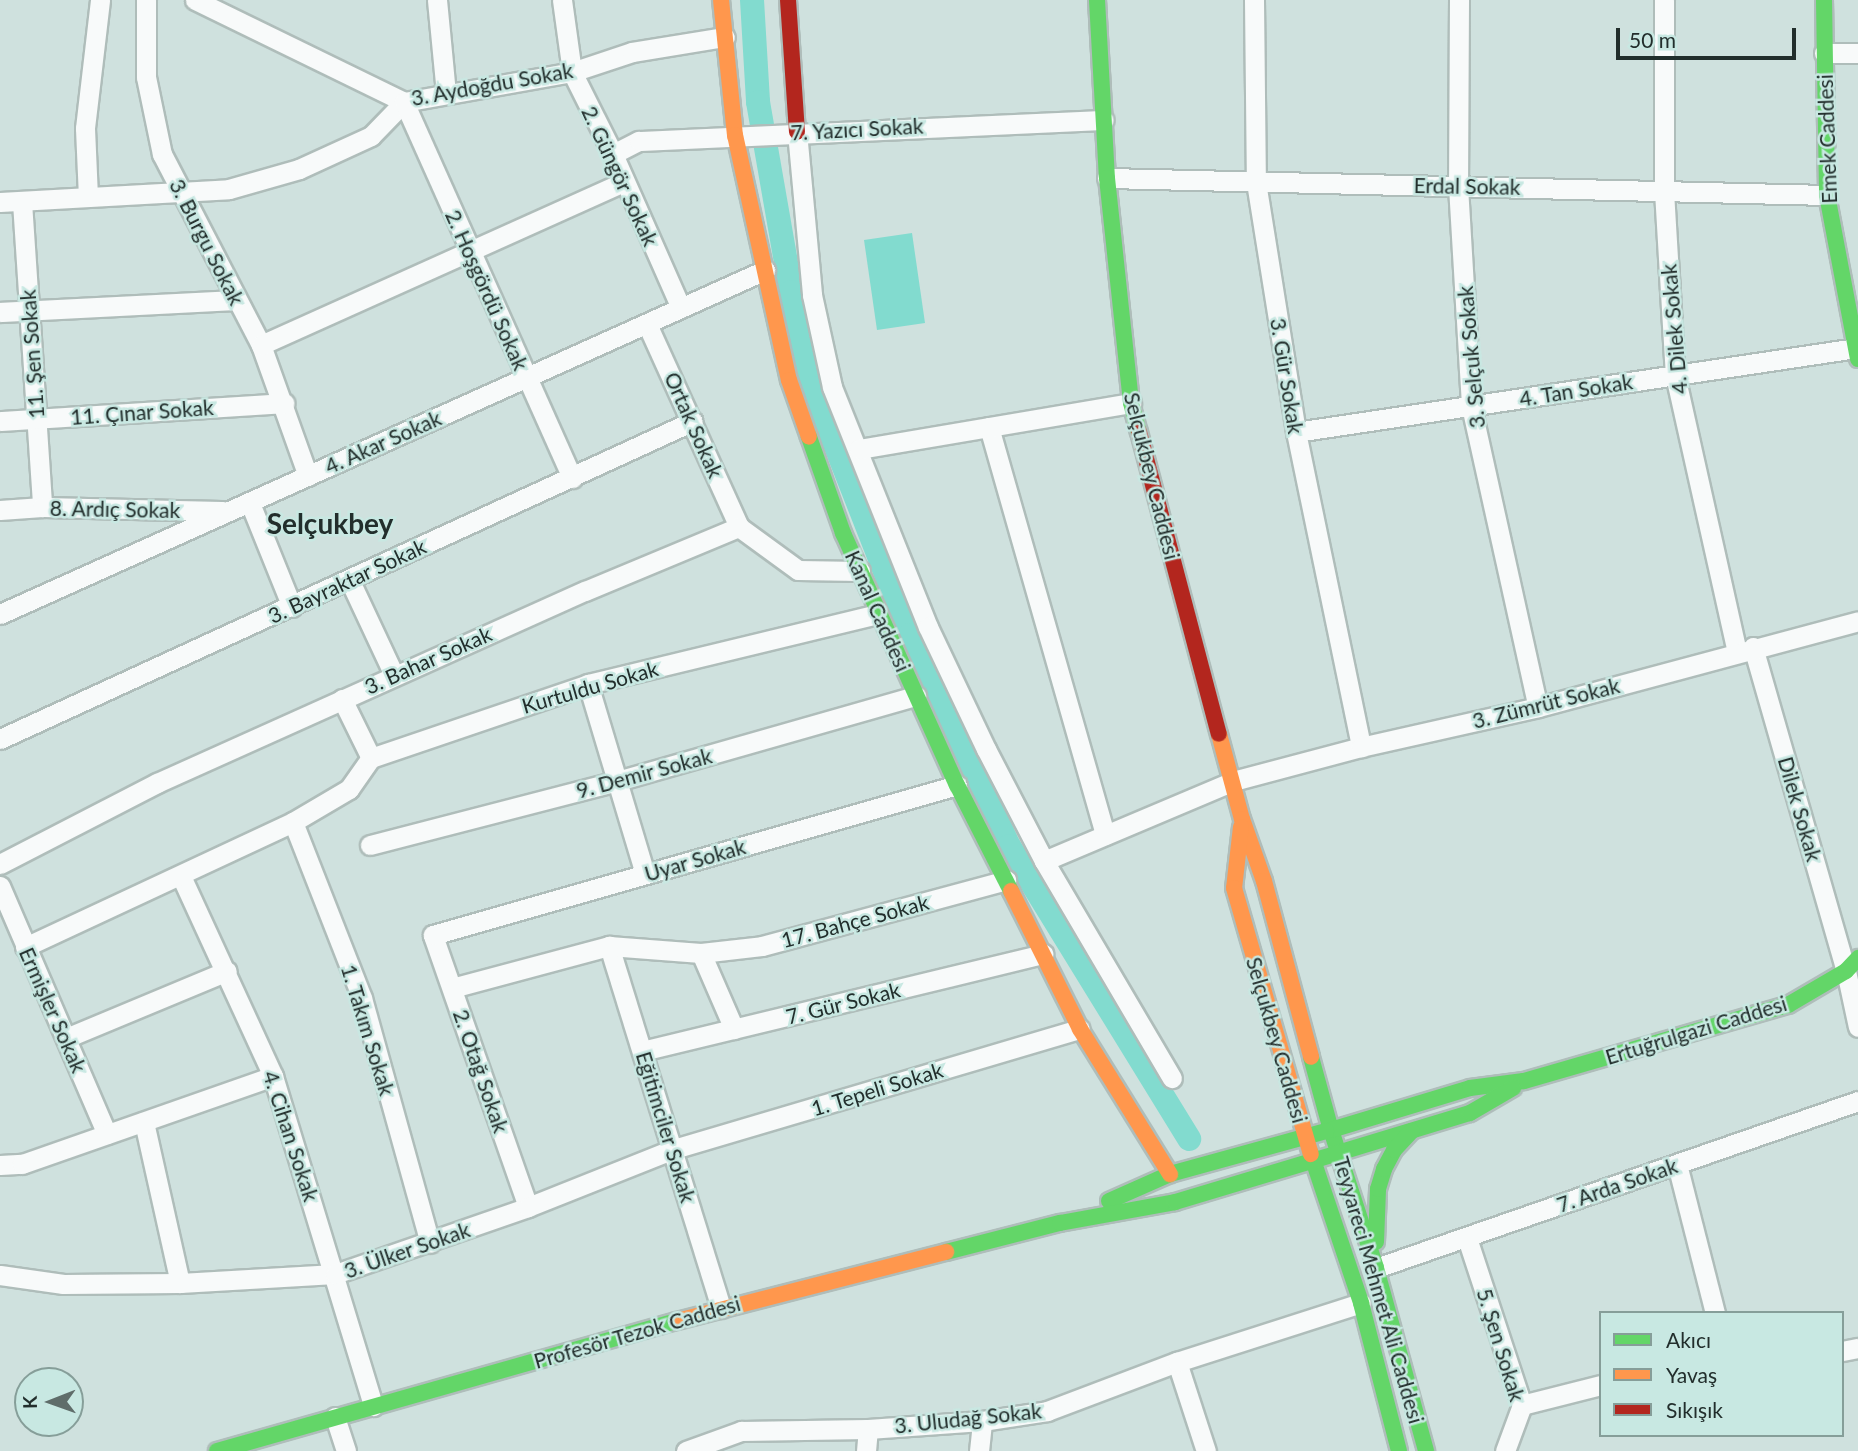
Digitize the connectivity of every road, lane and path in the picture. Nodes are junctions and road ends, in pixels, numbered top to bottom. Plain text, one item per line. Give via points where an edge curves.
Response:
1 (100, 0) edge
2 (146, 0) edge
3 (195, 0) edge
4 (437, 0) edge
5 (562, 0) edge
6 (721, 0) edge
7 (788, 0) edge
8 (1097, 0) edge
9 (1254, 0) edge
10 (1459, 0) edge
11 (1664, 0) edge
12 (1824, 0) edge
13 (725, 37) junction
14 (1824, 53) junction
15 (1858, 53) edge
16 (572, 72) junction
17 (446, 94) junction
18 (404, 102) junction
19 (1104, 120) junction
20 (797, 132) junction
21 (735, 135) junction
22 (613, 154) junction
23 (1107, 178) junction
24 (1256, 181) junction
25 (624, 182) junction
26 (1458, 186) junction
27 (180, 191) junction
28 (1664, 191) junction
29 (1827, 195) junction
30 (88, 197) junction
31 (0, 202) edge
32 (22, 202) junction
33 (468, 250) junction
34 (765, 270) junction
35 (236, 300) junction
36 (681, 308) junction
37 (29, 311) junction
38 (0, 312) edge
39 (648, 324) junction
40 (261, 345) junction
41 (1857, 353) edge
42 (1675, 375) junction
43 (526, 377) junction
44 (284, 403) junction
45 (1131, 404) junction
46 (1471, 406) junction
47 (36, 419) junction
48 (0, 421) edge
49 (693, 421) junction
50 (989, 427) junction
51 (1296, 432) junction
52 (859, 449) junction
53 (308, 476) junction
54 (572, 478) junction
55 (250, 503) junction
56 (42, 507) junction
57 (0, 510) edge
58 (230, 511) junction
59 (739, 527) junction
60 (860, 571) junction
61 (350, 581) junction
62 (292, 607) junction
63 (0, 614) edge
64 (877, 614) junction
65 (1858, 621) edge
66 (1745, 649) junction
67 (394, 675) junction
68 (588, 684) junction
69 (916, 696) junction
70 (342, 699) junction
71 (1538, 707) junction
72 (0, 739) edge
73 (1361, 747) junction
74 (371, 758) junction
75 (617, 781) junction
76 (1233, 781) junction
77 (957, 785) junction
78 (1242, 819) junction
79 (293, 822) junction
80 (1105, 835) junction
81 (370, 845) dead end
82 (1044, 861) junction
83 (0, 864) edge
84 (645, 874) junction
85 (181, 876) junction
86 (1006, 880) junction
87 (0, 886) edge
88 (433, 935) joint
89 (609, 946) junction
90 (25, 947) junction
91 (701, 953) junction
92 (1043, 954) junction
93 (1852, 965) edge
94 (227, 971) junction
95 (452, 988) junction
96 (1858, 1027) edge
97 (734, 1029) junction
98 (1080, 1029) junction
99 (66, 1038) junction
100 (642, 1051) junction
101 (273, 1076) junction
102 (1172, 1079) dead end
103 (1524, 1081) junction
104 (1858, 1101) edge
105 (144, 1122) junction
106 (1331, 1130) junction
107 (1412, 1131) junction
108 (107, 1134) junction
109 (1305, 1138) junction
110 (674, 1149) junction
111 (1338, 1153) junction
112 (1312, 1160) junction
113 (1677, 1164) junction
114 (0, 1165) edge
115 (1170, 1174) junction
116 (528, 1207) junction
117 (1060, 1223) junction
118 (1467, 1238) junction
119 (429, 1243) junction
120 (1376, 1268) junction
121 (335, 1274) junction
122 (0, 1276) edge
123 (180, 1283) junction
124 (1361, 1303) junction
125 (721, 1308) junction
126 (1714, 1311) edge
127 (1177, 1362) junction
128 (1599, 1386) edge
129 (1522, 1405) junction
130 (373, 1406) junction
131 (335, 1417) junction
132 (982, 1421) junction
133 (868, 1429) junction
134 (217, 1451) edge
135 (346, 1451) edge
136 (686, 1451) edge
137 (866, 1451) edge
138 (979, 1451) edge
139 (1206, 1451) edge
140 (1399, 1451) edge
141 (1426, 1451) edge
142 (1505, 1451) edge

1 - 30 street via 85,128
2 - 27 street, 3. Burgu Sokak via 146,77 162,154
3 - 18 street, 3. Aydoğdu Sokak
4 - 17 street
5 - 16 street, 2. Güngör Sokak
6 - 13 main road, Kanal Caddesi
7 - 20 main road, Kanal Caddesi
8 - 19 main road, Selçukbey Caddesi
9 - 24 street, 3. Gür Sokak
10 - 26 street, 3. Selçuk Sokak
11 - 28 street, 4. Dilek Sokak
12 - 14 main road, Emek Caddesi
13 - 16 street, 3. Aydoğdu Sokak via 632,52
13 - 21 main road, Kanal Caddesi
14 - 15 street
14 - 29 main road, Emek Caddesi
16 - 17 street, 3. Aydoğdu Sokak
16 - 22 street, 2. Güngör Sokak
17 - 18 street, 3. Aydoğdu Sokak
18 - 27 street via 371,136 299,169 229,189
18 - 33 street, 2. Hoşgördü Sokak
19 - 20 street, 7. Yazıcı Sokak
19 - 23 main road, Selçukbey Caddesi
20 - 21 street, 7. Yazıcı Sokak
20 - 52 street, Kanal Caddesi via 811,295 832,387
21 - 22 street, 7. Yazıcı Sokak via 639,141
21 - 34 main road, Kanal Caddesi
22 - 25 street, 2. Güngör Sokak
23 - 24 street, Erdal Sokak
23 - 45 main road, Selçukbey Caddesi
24 - 26 street, Erdal Sokak
24 - 51 street, 3. Gür Sokak
25 - 33 street
25 - 36 street, 2. Güngör Sokak
26 - 28 street, Erdal Sokak
26 - 46 street, 3. Selçuk Sokak
27 - 30 street
27 - 35 street, 3. Burgu Sokak
28 - 29 street, Erdal Sokak
28 - 42 street, 4. Dilek Sokak
29 - 41 main road, Emek Caddesi
30 - 32 street
31 - 32 street
32 - 37 street, 11. Şen Sokak
33 - 40 street
33 - 43 street, 2. Hoşgördü Sokak
34 - 36 street, 4. Akar Sokak
34 - 60 main road, Kanal Caddesi via 789,380
35 - 37 street
35 - 40 street, 3. Burgu Sokak
36 - 39 street, 4. Akar Sokak
37 - 38 street
37 - 47 street, 11. Şen Sokak
39 - 43 street, 4. Akar Sokak
39 - 49 street, Ortak Sokak
40 - 44 street, 3. Burgu Sokak
41 - 42 street, 4. Tan Sokak
42 - 46 street, 4. Tan Sokak
42 - 66 street, 4. Dilek Sokak
43 - 53 street, 4. Akar Sokak
43 - 54 street, 2. Hoşgördü Sokak
44 - 47 street, 11. Çınar Sokak
44 - 53 street, 3. Burgu Sokak
45 - 50 street
45 - 76 main road, Selçukbey Caddesi
46 - 51 street, 4. Tan Sokak
46 - 71 street, 3. Selçuk Sokak
47 - 48 street, 11. Çınar Sokak
47 - 56 street, 11. Şen Sokak
49 - 54 street, 3. Bayraktar Sokak
49 - 59 street, Ortak Sokak
50 - 52 street
50 - 80 street
51 - 73 street, 3. Gür Sokak
52 - 82 street, Kanal Caddesi via 928,627
53 - 55 street, 4. Akar Sokak
54 - 61 street, 3. Bayraktar Sokak
55 - 58 street, 4. Akar Sokak
55 - 62 street
56 - 57 street, 8. Ardıç Sokak
56 - 58 street, 8. Ardıç Sokak
58 - 63 street, 4. Akar Sokak
59 - 60 street via 798,570
59 - 67 street, 3. Bahar Sokak
60 - 64 main road, Kanal Caddesi
61 - 62 street, 3. Bayraktar Sokak
61 - 67 street
62 - 72 street, 3. Bayraktar Sokak
64 - 68 street, Kurtuldu Sokak
64 - 69 main road, Kanal Caddesi
65 - 66 street, 3. Zümrüt Sokak
66 - 71 street, 3. Zümrüt Sokak
66 - 93 street, Dilek Sokak
67 - 70 street, 3. Bahar Sokak
68 - 74 street, Kurtuldu Sokak
68 - 75 street
69 - 75 street, 9. Demir Sokak
69 - 77 main road, Kanal Caddesi
70 - 74 street
70 - 83 street, 3. Bahar Sokak via 157,783
71 - 73 street, 3. Zümrüt Sokak
73 - 76 street, 3. Zümrüt Sokak
74 - 79 street via 349,789
75 - 81 street, 9. Demir Sokak
75 - 84 street
76 - 78 main road, Selçukbey Caddesi
76 - 80 street, 3. Zümrüt Sokak
77 - 84 street, Uyar Sokak
77 - 86 main road, Kanal Caddesi
78 - 106 main road, Selçukbey Caddesi via 1264,881
78 - 109 main road, Selçukbey Caddesi via 1234,888
79 - 85 street
79 - 119 street, 1. Takım Sokak via 362,998
80 - 82 street, 3. Zümrüt Sokak
82 - 102 street, Kanal Caddesi
84 - 88 street, Uyar Sokak
85 - 90 street
85 - 94 street, 4. Cihan Sokak
86 - 91 street, 17. Bahçe Sokak via 762,946
86 - 92 main road, Kanal Caddesi
87 - 90 street, Ermişler Sokak
88 - 95 street, 2. Otağ Sokak
89 - 91 street, 17. Bahçe Sokak
89 - 95 street, 17. Bahçe Sokak
89 - 100 street, Eğitimciler Sokak
90 - 99 street, Ermişler Sokak
91 - 97 street
92 - 97 street, 7. Gür Sokak
92 - 98 main road, Kanal Caddesi
93 - 96 street, Dilek Sokak
93 - 103 main road, Ertuğrulgazi Caddesi via 1788,1005
94 - 99 street
94 - 101 street, 4. Cihan Sokak
95 - 116 street, 2. Otağ Sokak
97 - 100 street, 7. Gür Sokak
98 - 110 street, 1. Tepeli Sokak
98 - 115 main road, Kanal Caddesi
99 - 108 street, Ermişler Sokak
100 - 110 street, Eğitimciler Sokak
101 - 105 street
101 - 121 street, 4. Cihan Sokak
103 - 106 main road, Ertuğrulgazi Caddesi via 1470,1088
103 - 107 main road, Ertuğrulgazi Caddesi via 1470,1113
104 - 113 street, 7. Arda Sokak
105 - 108 street
105 - 123 street
106 - 109 main road, Ertuğrulgazi Caddesi
106 - 111 main road, Teyyareci Mehmet Ali Caddesi
107 - 111 main road, Ertuğrulgazi Caddesi
107 - 120 main road via 1394,1150 1378,1189
108 - 114 street via 22,1164
109 - 112 main road, Teyyareci Mehmet Ali Caddesi
109 - 115 main road, Ertuğrulgazi Caddesi
110 - 116 street, 3. Ülker Sokak
110 - 125 street, Eğitimciler Sokak
111 - 112 main road, Ertuğrulgazi Caddesi
111 - 120 main road, Teyyareci Mehmet Ali Caddesi
112 - 117 main road, Ertuğrulgazi Caddesi via 1175,1202
112 - 124 main road, Teyyareci Mehmet Ali Caddesi
113 - 118 street, 7. Arda Sokak
113 - 126 street
115 - 117 main road, Ertuğrulgazi Caddesi
116 - 119 street, 3. Ülker Sokak
117 - 125 main road, Profesör Tezok Caddesi
118 - 120 street, 7. Arda Sokak
118 - 129 street, 5. Şen Sokak
119 - 121 street, 3. Ülker Sokak
120 - 141 main road, Teyyareci Mehmet Ali Caddesi
121 - 123 street, 3. Ülker Sokak
121 - 130 street, 4. Cihan Sokak
122 - 123 street, 3. Ülker Sokak via 63,1284
124 - 127 street, 3. Uludağ Sokak
124 - 140 main road, Teyyareci Mehmet Ali Caddesi
125 - 130 main road, Profesör Tezok Caddesi
127 - 132 street, 3. Uludağ Sokak via 1046,1411
127 - 139 street
128 - 129 street
129 - 142 street, 5. Şen Sokak
130 - 131 main road, Profesör Tezok Caddesi
131 - 134 main road, Profesör Tezok Caddesi
131 - 135 street
132 - 133 street, 3. Uludağ Sokak
132 - 138 street
133 - 136 street, 3. Uludağ Sokak via 741,1431
133 - 137 street

